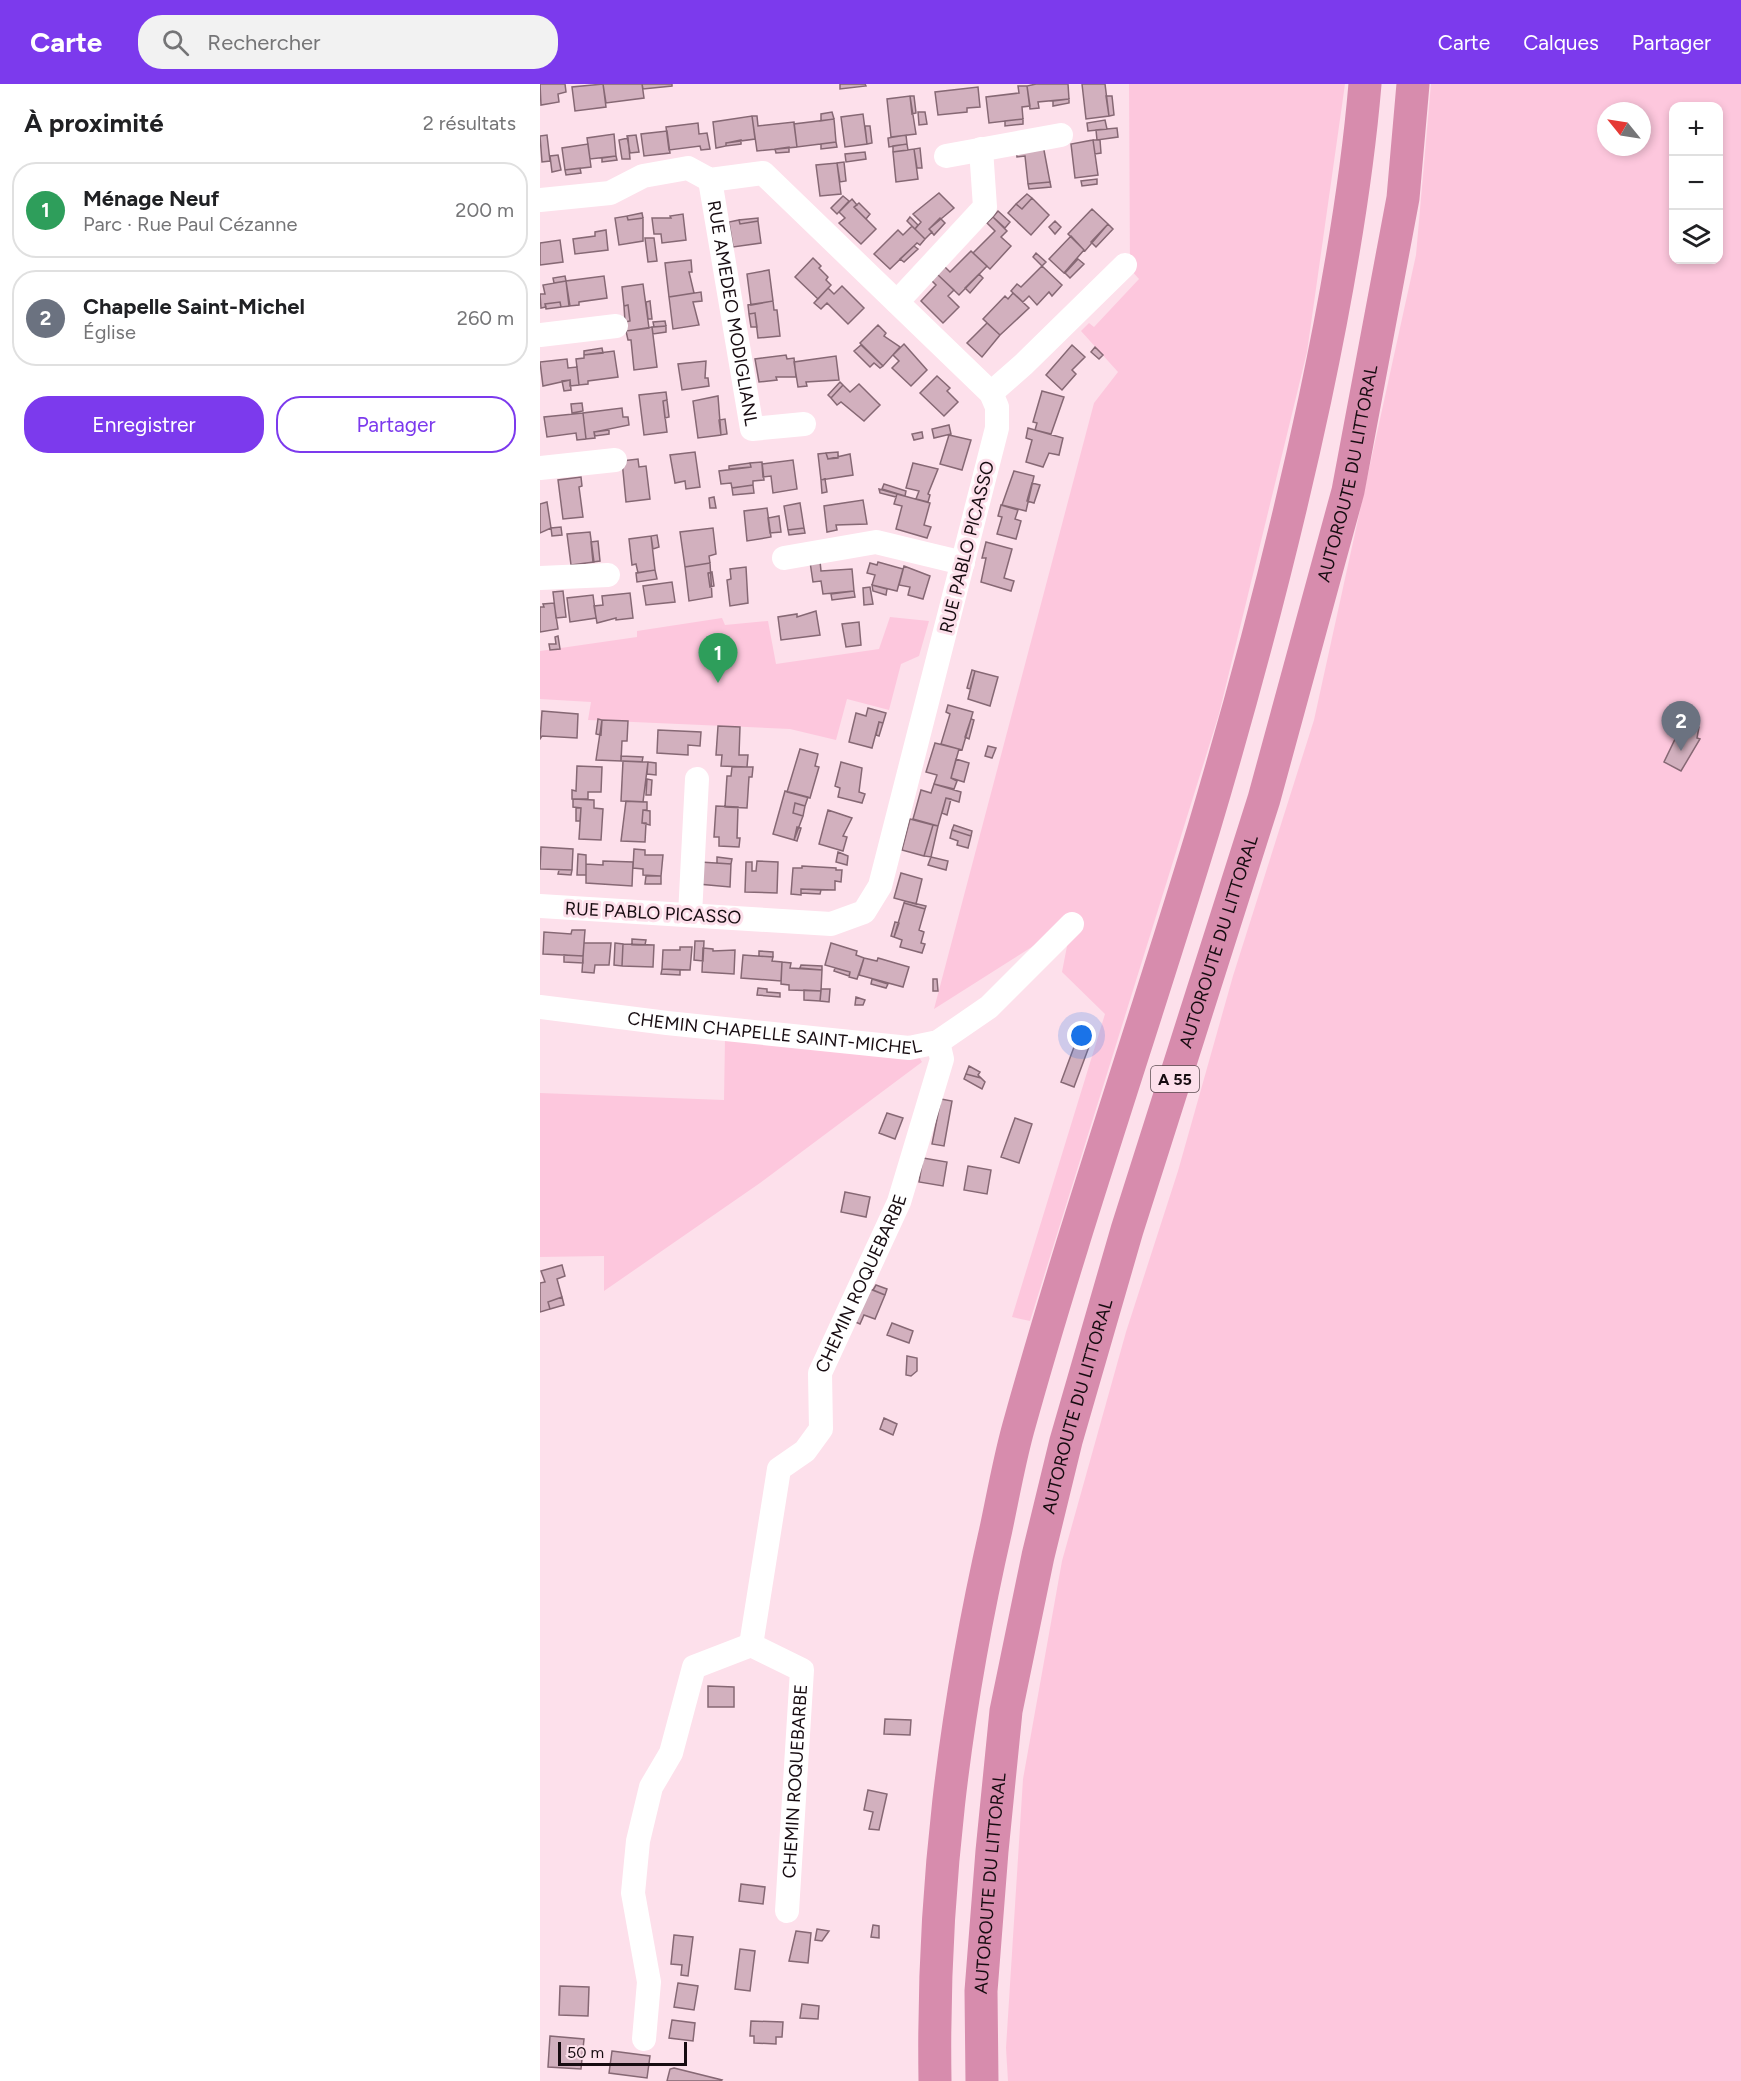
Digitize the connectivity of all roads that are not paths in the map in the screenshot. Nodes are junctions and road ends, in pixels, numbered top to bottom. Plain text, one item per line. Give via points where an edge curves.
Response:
1 (1365, 84) edge
2 (1413, 84) edge
3 (1062, 135) dead end
4 (981, 149) junction
5 (946, 156) dead end
6 (710, 180) junction
7 (540, 200) edge
8 (1125, 265) dead end
9 (897, 302) junction
10 (616, 326) dead end
11 (540, 335) edge
12 (991, 393) junction
13 (804, 424) dead end
14 (615, 460) dead end
15 (540, 468) edge
16 (784, 558) dead end
17 (963, 563) junction
18 (608, 575) dead end
19 (540, 578) edge
20 (697, 779) dead end
21 (540, 906) edge
22 (690, 915) junction
23 (1072, 924) dead end
24 (540, 1007) edge
25 (938, 1042) junction
26 (752, 1645) junction
27 (786, 1911) dead end
28 (644, 2039) dead end
29 (935, 2081) edge
30 (982, 2081) edge

1 - 29 highway, A 55 via 1338,292 1268,601 1203,829 1017,1432 977,1612 951,1765 939,1893
2 - 30 highway, AUTOROUTE DU LITTORAL / A 55 via 1403,198 1348,491 1264,799 1127,1230 1066,1441 1038,1556 1006,1711 981,1991
3 - 4 street
4 - 5 street
4 - 9 street via 985,207
6 - 7 street via 688,168 643,176 610,193
6 - 9 street via 763,173
6 - 13 street, RUE AMEDEO MODIGLIANL via 752,429
8 - 12 street
9 - 12 street
10 - 11 street
12 - 17 street, RUE PABLO PICASSO via 997,428
14 - 15 street
16 - 17 street via 876,542
17 - 22 street, RUE PABLO PICASSO via 880,886 864,912 831,924
18 - 19 street
20 - 22 street
21 - 22 street, RUE PABLO PICASSO
23 - 25 street, CHEMIN CHAPELLE SAINT-MICHEL via 989,1007
24 - 25 street, CHEMIN CHAPELLE SAINT-MICHEL via 909,1048
25 - 26 street, CHEMIN ROQUEBARBE via 942,1059 899,1202 820,1373 821,1429 805,1451 780,1469
26 - 27 street, CHEMIN ROQUEBARBE via 802,1670
26 - 28 street via 694,1667 671,1753 651,1787 638,1841 633,1893 649,1982

